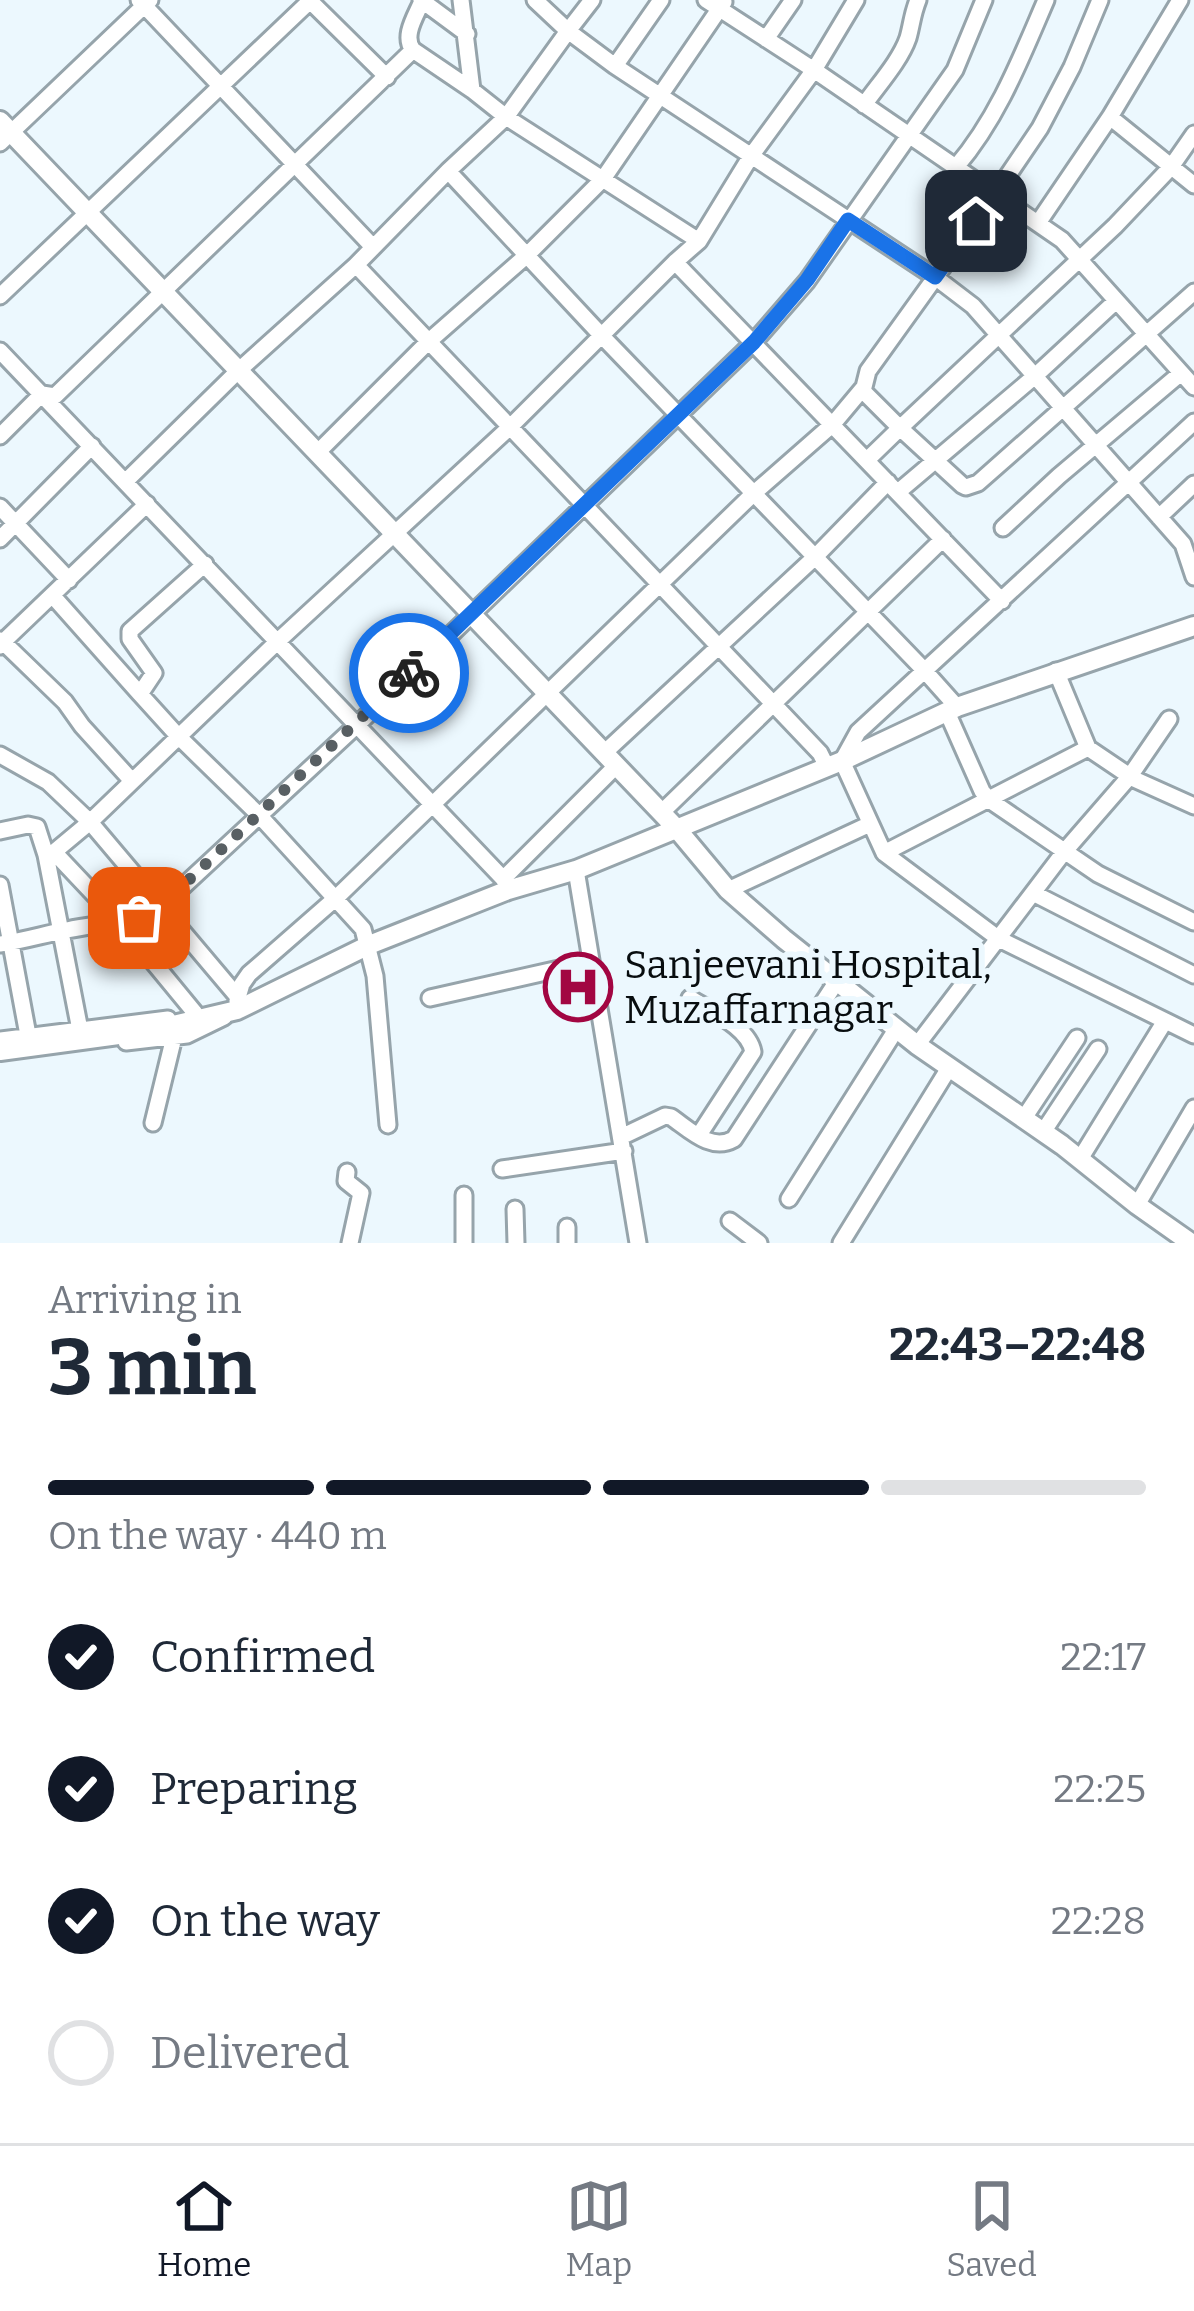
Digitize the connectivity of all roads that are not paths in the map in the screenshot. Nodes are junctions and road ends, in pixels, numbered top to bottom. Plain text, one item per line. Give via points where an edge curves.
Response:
1 (310, 0) edge
2 (461, 0) edge
3 (535, 0) edge
4 (592, 0) edge
5 (661, 0) edge
6 (793, 0) edge
7 (856, 0) edge
8 (918, 0) edge
9 (984, 0) edge
10 (1046, 0) edge
11 (1100, 0) edge
12 (1183, 0) edge
13 (422, 1) edge
14 (145, 2) edge
15 (717, 3) edge
16 (1194, 6) edge
17 (568, 32) junction
18 (467, 34) junction
19 (766, 39) junction
20 (413, 50) junction
21 (615, 66) junction
22 (814, 70) junction
23 (387, 77) junction
24 (220, 84) junction
25 (472, 90) junction
26 (659, 95) junction
27 (864, 105) junction
28 (506, 117) junction
29 (1110, 117) junction
30 (4, 132) edge
31 (1194, 134) edge
32 (909, 136) junction
33 (751, 156) junction
34 (296, 164) junction
35 (956, 167) junction
36 (1171, 167) junction
37 (448, 171) junction
38 (603, 179) junction
39 (1194, 185) edge
40 (996, 194) junction
41 (89, 214) junction
42 (848, 220) junction
43 (1039, 224) junction
44 (699, 241) junction
45 (373, 248) junction
46 (526, 256) junction
47 (1079, 259) junction
48 (675, 262) junction
49 (356, 265) junction
50 (935, 277) junction
51 (163, 292) junction
52 (1194, 292) edge
53 (0, 296) edge
54 (1116, 301) junction
55 (1145, 334) junction
56 (601, 335) junction
57 (998, 335) junction
58 (428, 342) junction
59 (754, 342) junction
60 (0, 351) edge
61 (238, 371) junction
62 (1181, 373) junction
63 (1035, 376) junction
64 (1194, 387) edge
65 (862, 391) junction
66 (42, 394) junction
67 (1063, 408) junction
68 (677, 415) junction
69 (1194, 422) edge
70 (833, 424) junction
71 (510, 427) junction
72 (901, 428) junction
73 (0, 436) edge
74 (1096, 445) junction
75 (92, 446) junction
76 (317, 453) junction
77 (867, 460) junction
78 (934, 461) junction
79 (126, 481) junction
80 (1128, 481) junction
81 (1194, 484) edge
82 (893, 487) junction
83 (753, 494) junction
84 (147, 503) junction
85 (585, 506) junction
86 (0, 507) edge
87 (1159, 517) junction
88 (16, 524) junction
89 (1004, 528) dead end
90 (394, 535) junction
91 (0, 539) edge
92 (943, 539) junction
93 (1188, 542) edge
94 (814, 558) junction
95 (205, 564) junction
96 (1194, 577) edge
97 (69, 580) junction
98 (660, 584) junction
99 (52, 595) junction
100 (1001, 601) junction
101 (868, 614) junction
102 (470, 615) junction
103 (1194, 626) edge
104 (278, 641) junction
105 (1, 642) edge
106 (719, 646) junction
107 (924, 670) junction
108 (1056, 671) junction
109 (546, 693) junction
110 (140, 694) junction
111 (772, 703) junction
112 (952, 710) junction
113 (1168, 719) dead end
114 (357, 725) junction
115 (179, 737) junction
116 (1088, 748) junction
117 (0, 755) edge
118 (610, 760) junction
119 (835, 764) junction
120 (1130, 776) junction
121 (133, 781) junction
122 (988, 799) junction
123 (433, 806) junction
124 (1194, 806) edge
125 (661, 813) junction
126 (259, 815) junction
127 (90, 822) junction
128 (870, 824) junction
129 (677, 829) junction
130 (0, 831) edge
131 (1064, 852) junction
132 (50, 853) junction
133 (884, 853) junction
134 (576, 870) junction
135 (508, 884) junction
136 (0, 885) edge
137 (728, 890) junction
138 (1033, 893) junction
139 (336, 898) junction
140 (161, 906) junction
141 (1194, 922) edge
142 (121, 923) junction
143 (62, 931) junction
144 (999, 939) junction
145 (5, 943) edge
146 (369, 945) junction
147 (590, 962) junction
148 (1194, 975) edge
149 (837, 981) junction
150 (430, 998) dead end
151 (690, 998) dead end
152 (237, 1003) junction
153 (195, 1013) junction
154 (1165, 1021) junction
155 (897, 1028) junction
156 (80, 1030) junction
157 (176, 1032) junction
158 (28, 1035) junction
159 (1194, 1035) edge
160 (1077, 1038) dead end
161 (0, 1040) edge
162 (917, 1045) junction
163 (1098, 1048) dead end
164 (0, 1053) edge
165 (949, 1068) junction
166 (1194, 1108) edge
167 (1024, 1118) junction
168 (153, 1123) dead end
169 (388, 1125) dead end
170 (1043, 1132) junction
171 (698, 1135) junction
172 (623, 1144) junction
173 (1080, 1159) junction
174 (502, 1168) dead end
175 (346, 1172) dead end
176 (464, 1195) dead end
177 (789, 1199) dead end
178 (1137, 1204) junction
179 (514, 1209) dead end
180 (1194, 1220) edge
181 (730, 1221) dead end
182 (1188, 1241) edge
183 (350, 1243) edge
184 (464, 1243) edge
185 (515, 1243) edge
186 (638, 1243) edge
187 (759, 1243) edge
188 (841, 1243) edge

1 - 23 street
1 - 24 street
2 - 18 street
3 - 17 street
4 - 17 street
5 - 21 street
6 - 19 street
7 - 22 street
8 - 27 street via 904,46
9 - 32 street via 955,70
10 - 35 street via 1002,101
11 - 40 street via 1040,128
12 - 16 street
12 - 29 street
13 - 18 street
13 - 20 street via 408,36
14 - 24 street
14 - 30 street
15 - 19 street
15 - 26 street
17 - 21 street
17 - 28 street
18 - 25 street
19 - 22 street
20 - 23 street
20 - 25 street
21 - 26 street
22 - 27 street
22 - 33 street
23 - 34 street
24 - 34 street
24 - 41 street
25 - 28 street
26 - 33 street
26 - 38 street
27 - 32 street
28 - 37 street
28 - 38 street
29 - 36 street
29 - 43 street
30 - 41 street
31 - 36 street
32 - 35 street
32 - 42 street
33 - 42 street
33 - 44 street
34 - 45 street
34 - 51 street
35 - 40 street
36 - 39 street
36 - 47 street
37 - 45 street
37 - 46 street
38 - 44 street
38 - 46 street
40 - 43 street
40 - 50 street
41 - 51 street
41 - 53 street
42 - 50 street
42 - 59 street
43 - 47 street
44 - 48 street
45 - 49 street
46 - 56 street
46 - 58 street
47 - 54 street
47 - 57 street
48 - 56 street
48 - 59 street
49 - 58 street
49 - 61 street
50 - 57 street
50 - 65 street
51 - 61 street
51 - 66 street via 55,397
52 - 55 street
54 - 55 street
54 - 63 street
55 - 62 street
55 - 67 street
56 - 68 street
56 - 71 street
57 - 63 street
57 - 72 street
58 - 71 street
58 - 76 street
59 - 68 street
59 - 70 street
60 - 66 street
61 - 76 street
61 - 79 street
62 - 64 street
62 - 74 street
63 - 67 street
63 - 78 street
65 - 70 street
65 - 72 street
66 - 73 street
66 - 75 street
67 - 74 street
67 - 78 street via 978,483 962,485
68 - 83 street
68 - 85 street
69 - 80 street
70 - 77 street
70 - 83 street
71 - 85 street
71 - 90 street
72 - 77 street
72 - 78 street
74 - 80 street
74 - 89 street
75 - 79 street
75 - 88 street
76 - 90 street
77 - 82 street
78 - 82 street
79 - 84 street
80 - 87 street
80 - 100 street
81 - 87 street
82 - 92 street
82 - 94 street
83 - 94 street
83 - 98 street
84 - 95 street
84 - 97 street
85 - 98 street
85 - 102 street
86 - 88 street
87 - 93 street
88 - 91 street
88 - 97 street
90 - 102 street
90 - 104 street
92 - 100 street
92 - 101 street
93 - 96 street
94 - 101 street
94 - 106 street
95 - 104 street
95 - 110 street via 130,631 154,674
97 - 99 street
98 - 106 street
98 - 109 street
99 - 105 street
99 - 110 street
100 - 107 street
101 - 107 street
101 - 111 street
102 - 109 street
102 - 114 street
103 - 108 street
104 - 114 street
104 - 115 street
105 - 121 street
106 - 111 street
106 - 118 street
107 - 112 street
107 - 119 street via 857,732
108 - 112 street
108 - 116 street
109 - 118 street
109 - 123 street
110 - 115 street
111 - 119 street
111 - 125 street
112 - 119 street
112 - 122 street
113 - 120 street
114 - 123 street
114 - 126 street
115 - 121 street
115 - 126 street
116 - 120 street
116 - 122 street
117 - 127 street via 48,782
118 - 125 street
118 - 135 street
119 - 128 street
119 - 129 street
120 - 124 street
120 - 131 street
121 - 127 street
122 - 131 street
122 - 133 street
123 - 135 street
123 - 139 street
125 - 129 street
126 - 139 street
126 - 140 street
127 - 132 street
127 - 140 street
128 - 133 street
128 - 137 street
129 - 134 street
129 - 137 street
130 - 132 street via 36,826
131 - 138 street
131 - 141 street
132 - 142 street
132 - 143 street
133 - 144 street
134 - 135 street
134 - 147 street
135 - 146 street
136 - 145 street
137 - 149 street
138 - 144 street
138 - 148 street
139 - 146 street
139 - 152 street via 249,974
140 - 142 street
140 - 152 street
142 - 143 street
142 - 153 street
143 - 145 street
143 - 156 street
144 - 154 street
144 - 162 street
145 - 158 street
146 - 152 street
146 - 169 street
147 - 150 street
147 - 172 street
149 - 155 street
149 - 171 street via 734,1139 718,1145
151 - 171 street via 753,1047
152 - 153 street
152 - 157 street
153 - 156 street
154 - 159 street
154 - 173 street
155 - 162 street
155 - 177 street
156 - 158 street
157 - 164 street
157 - 168 street
158 - 161 street
160 - 167 street
162 - 165 street
163 - 170 street
165 - 167 street
165 - 188 street
166 - 178 street
167 - 170 street
170 - 173 street
171 - 172 street via 665,1116
172 - 174 street
172 - 186 street
173 - 178 street
175 - 183 street via 361,1193
176 - 184 street
178 - 182 street
179 - 185 street
180 - 182 street
181 - 187 street

